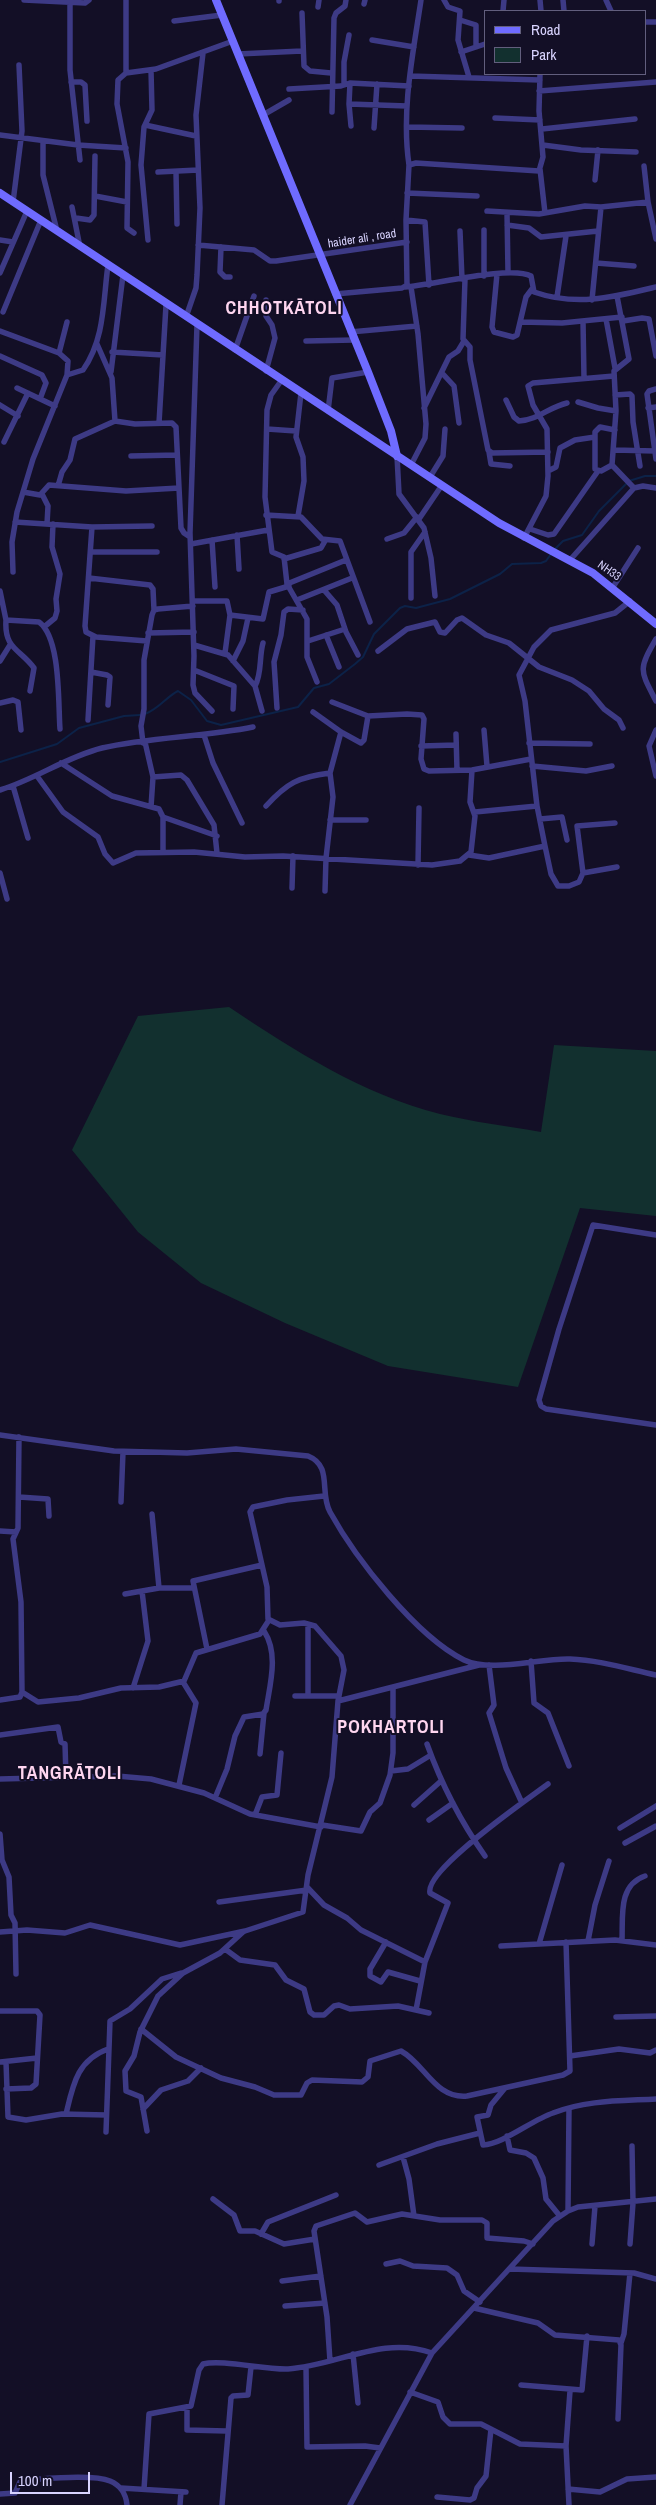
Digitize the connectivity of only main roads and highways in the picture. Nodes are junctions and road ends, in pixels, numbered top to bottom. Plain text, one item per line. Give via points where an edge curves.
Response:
1 (216, 0) edge
2 (0, 193) edge
3 (397, 456) junction
4 (656, 624) edge

1 - 3 main road via 368,372
2 - 3 main road, NH33
3 - 4 main road, NH33 via 524,538 570,560 613,588

